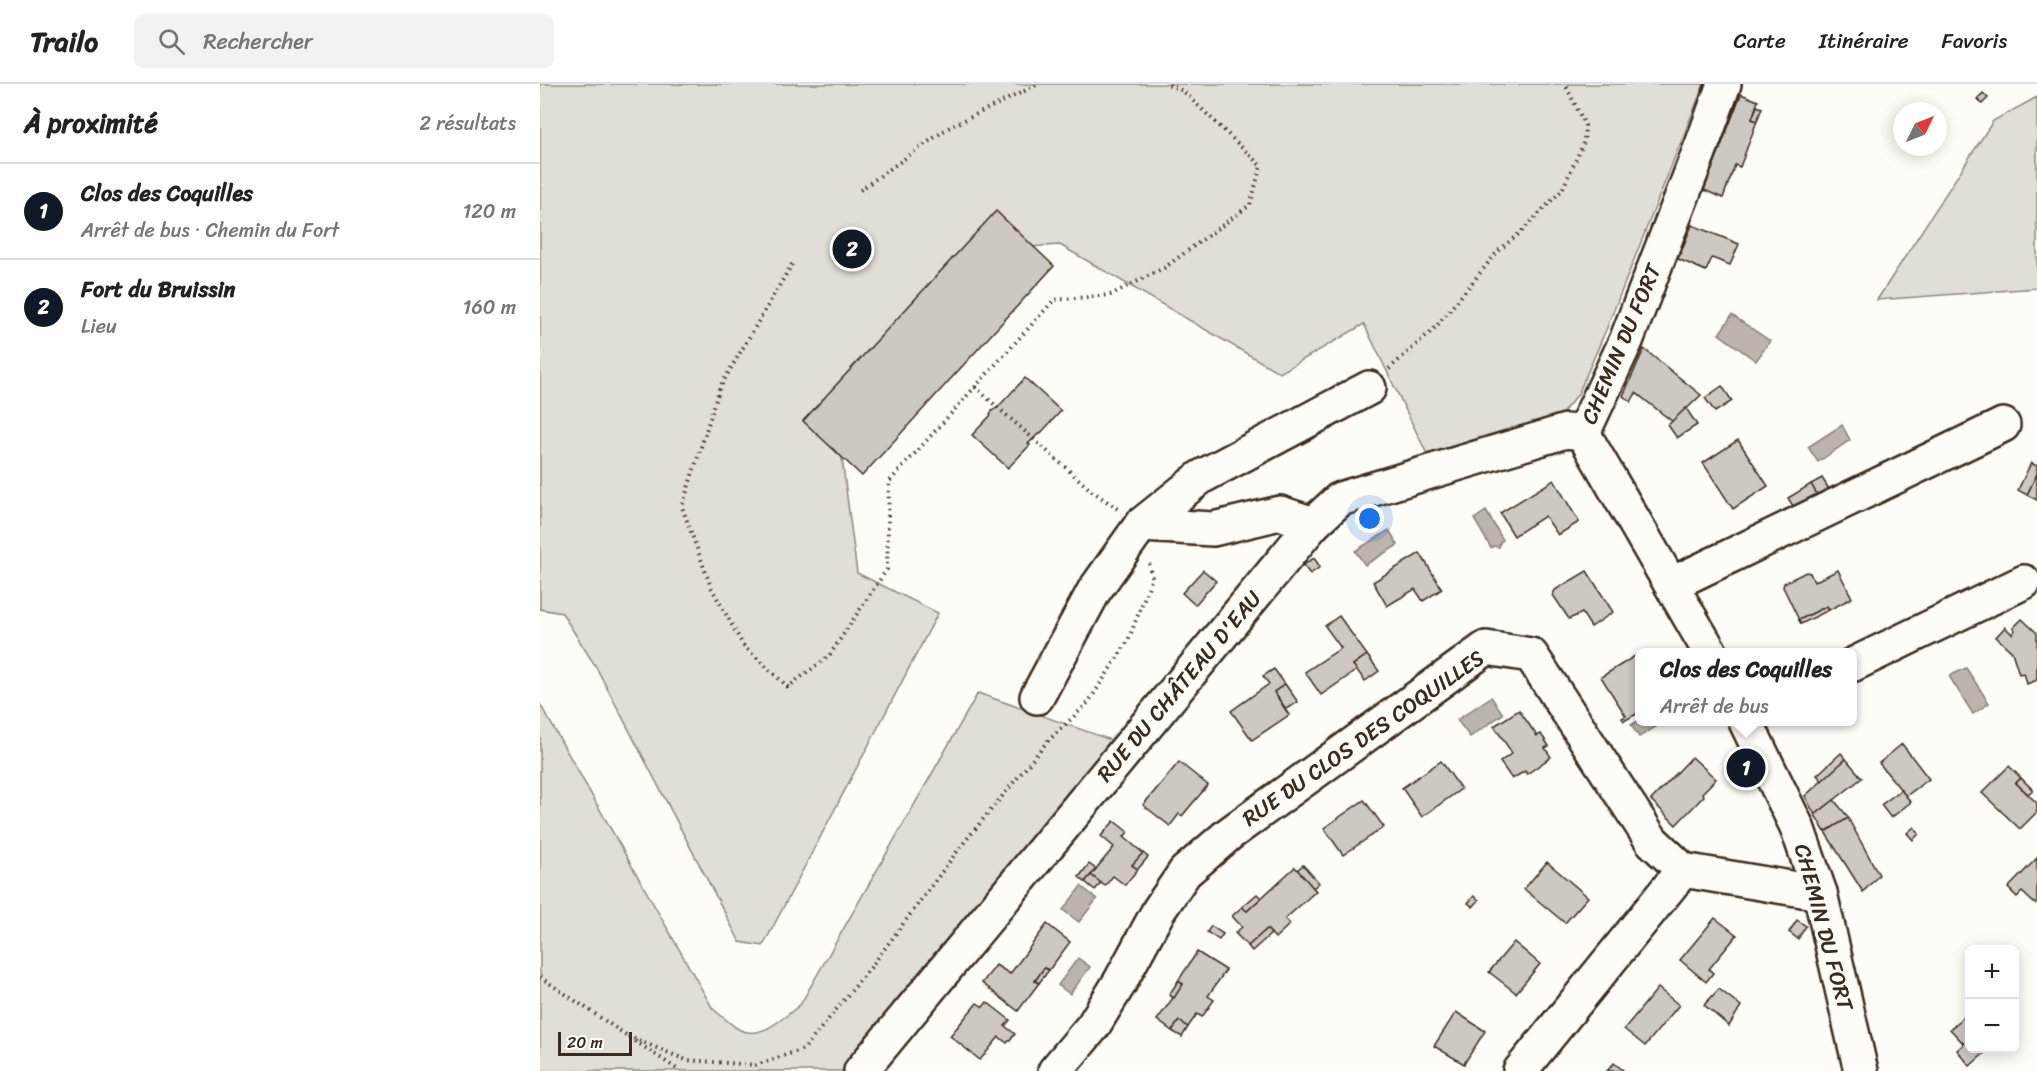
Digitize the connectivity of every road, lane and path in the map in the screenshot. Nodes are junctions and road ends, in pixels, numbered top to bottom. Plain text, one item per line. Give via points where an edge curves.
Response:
1 (1039, 84) edge
2 (1167, 84) edge
3 (1565, 84) edge
4 (1724, 84) edge
5 (860, 190) dead end
6 (792, 264) dead end
7 (975, 387) junction
8 (1369, 388) joint
9 (2003, 425) dead end
10 (1582, 433) junction
11 (1092, 491) dead end
12 (1313, 524) junction
13 (1141, 525) junction
14 (2024, 582) dead end
15 (1672, 584) junction
16 (1708, 648) edge
17 (1857, 663) edge
18 (1037, 697) dead end
19 (1748, 726) edge
20 (1683, 870) junction
21 (1820, 893) junction
22 (540, 977) edge
23 (627, 1036) junction
24 (680, 1071) edge
25 (861, 1071) edge
26 (1055, 1071) edge
27 (1520, 1071) edge
28 (1861, 1071) edge

1 - 5 path via 948,128
2 - 7 path via 1183,91 1261,166 1250,205 1164,268 1110,295 1054,300
3 - 8 path via 1585,125 1584,142 1562,190 1498,251 1435,328
4 - 10 street, CHEMIN DU FORT via 1626,342
6 - 7 path via 720,387 682,507 711,587 743,645 788,687 829,657 887,569 890,482
7 - 11 path
8 - 13 street via 1201,477
9 - 15 street
10 - 12 street, RUE DU CHÂTEAU D'EAU via 1566,431 1340,499
10 - 15 street, CHEMIN DU FORT
12 - 13 street via 1280,513 1213,529
12 - 25 street, RUE DU CHÂTEAU D'EAU
13 - 18 street via 1094,591
13 - 23 path via 1152,578 1128,641 1088,703 1047,742 997,802 804,1049 756,1065 686,1060
14 - 17 street
15 - 16 street, CHEMIN DU FORT
19 - 21 street, CHEMIN DU FORT via 1797,827
20 - 21 street
20 - 26 street, RUE DU CLOS DES COQUILLES via 1652,842 1531,655 1486,648 1229,834 1185,872 1093,1026
20 - 27 street
21 - 28 street, CHEMIN DU FORT
22 - 23 path
23 - 24 path

